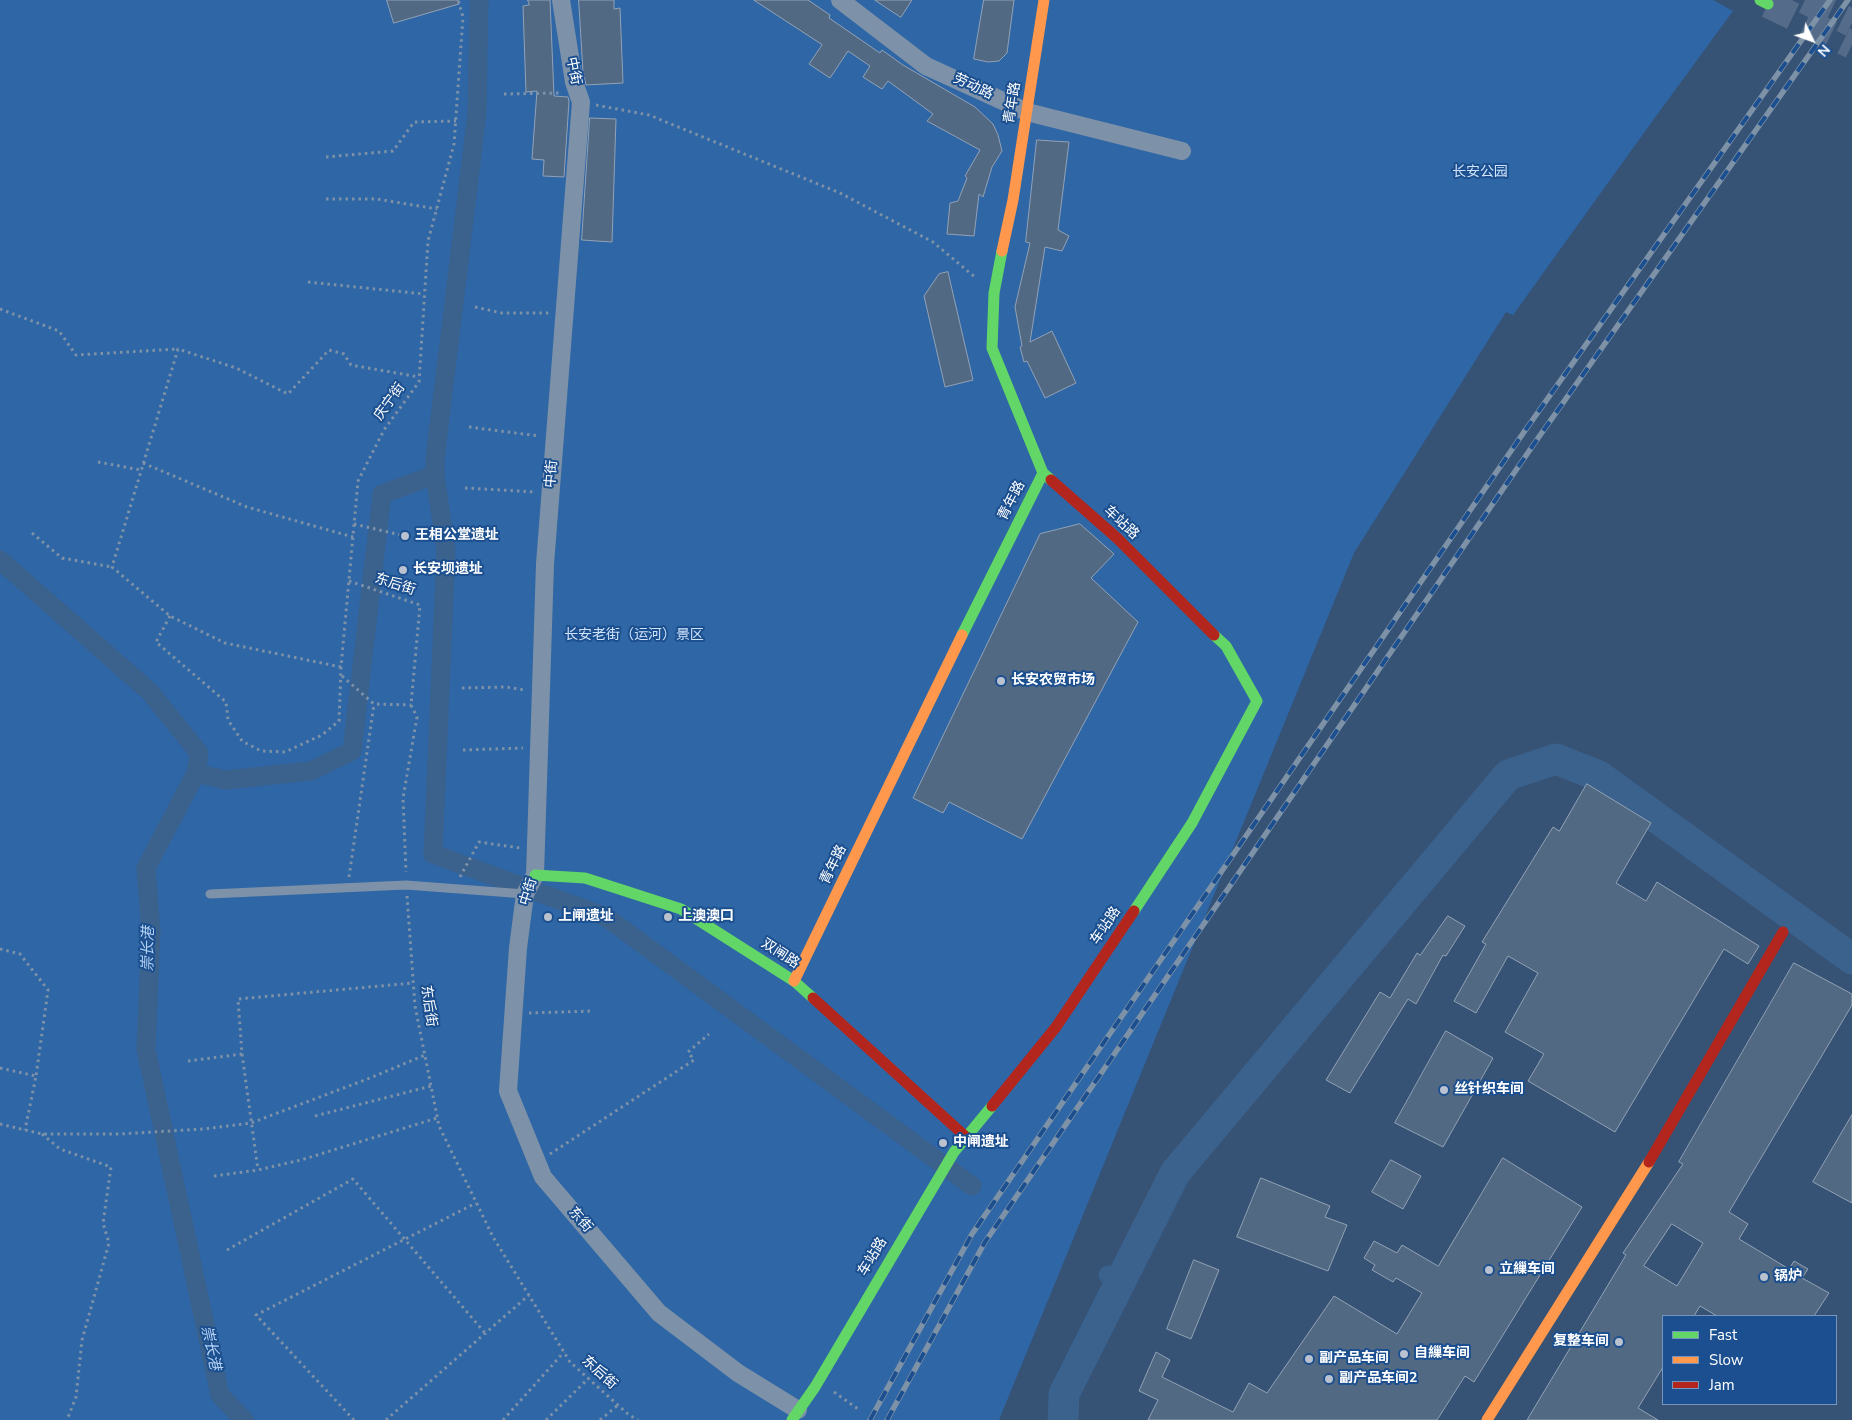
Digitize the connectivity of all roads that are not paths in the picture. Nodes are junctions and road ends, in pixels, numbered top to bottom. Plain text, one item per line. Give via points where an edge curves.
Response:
1 (561, 0) edge
2 (840, 0) edge
3 (1044, 0) edge
4 (1026, 112) junction
5 (1182, 151) dead end
6 (1043, 473) junction
7 (530, 885) junction
8 (210, 894) dead end
9 (1783, 932) dead end
10 (518, 948) joint
11 (794, 981) junction
12 (966, 1137) junction
13 (795, 1415) edge
14 (1487, 1420) edge

1 - 7 street, 中街 via 579,97 545,564 536,850
2 - 4 street, 劳动路 via 926,66
3 - 4 street, 青年路
4 - 5 street, 劳动路
4 - 6 street, 青年路 via 1013,200 994,292 992,348
6 - 11 street, 青年路
6 - 12 street, 车站路 via 1117,538 1226,646 1257,701 1192,823 1056,1027
7 - 8 lane via 406,885
7 - 10 street, 中街
7 - 11 street, 双闸路 via 586,878 681,909
9 - 14 street via 1640,1177
10 - 13 street, 东街 via 508,1091 543,1177 659,1313
11 - 12 street, 双闸路
12 - 13 street, 车站路

